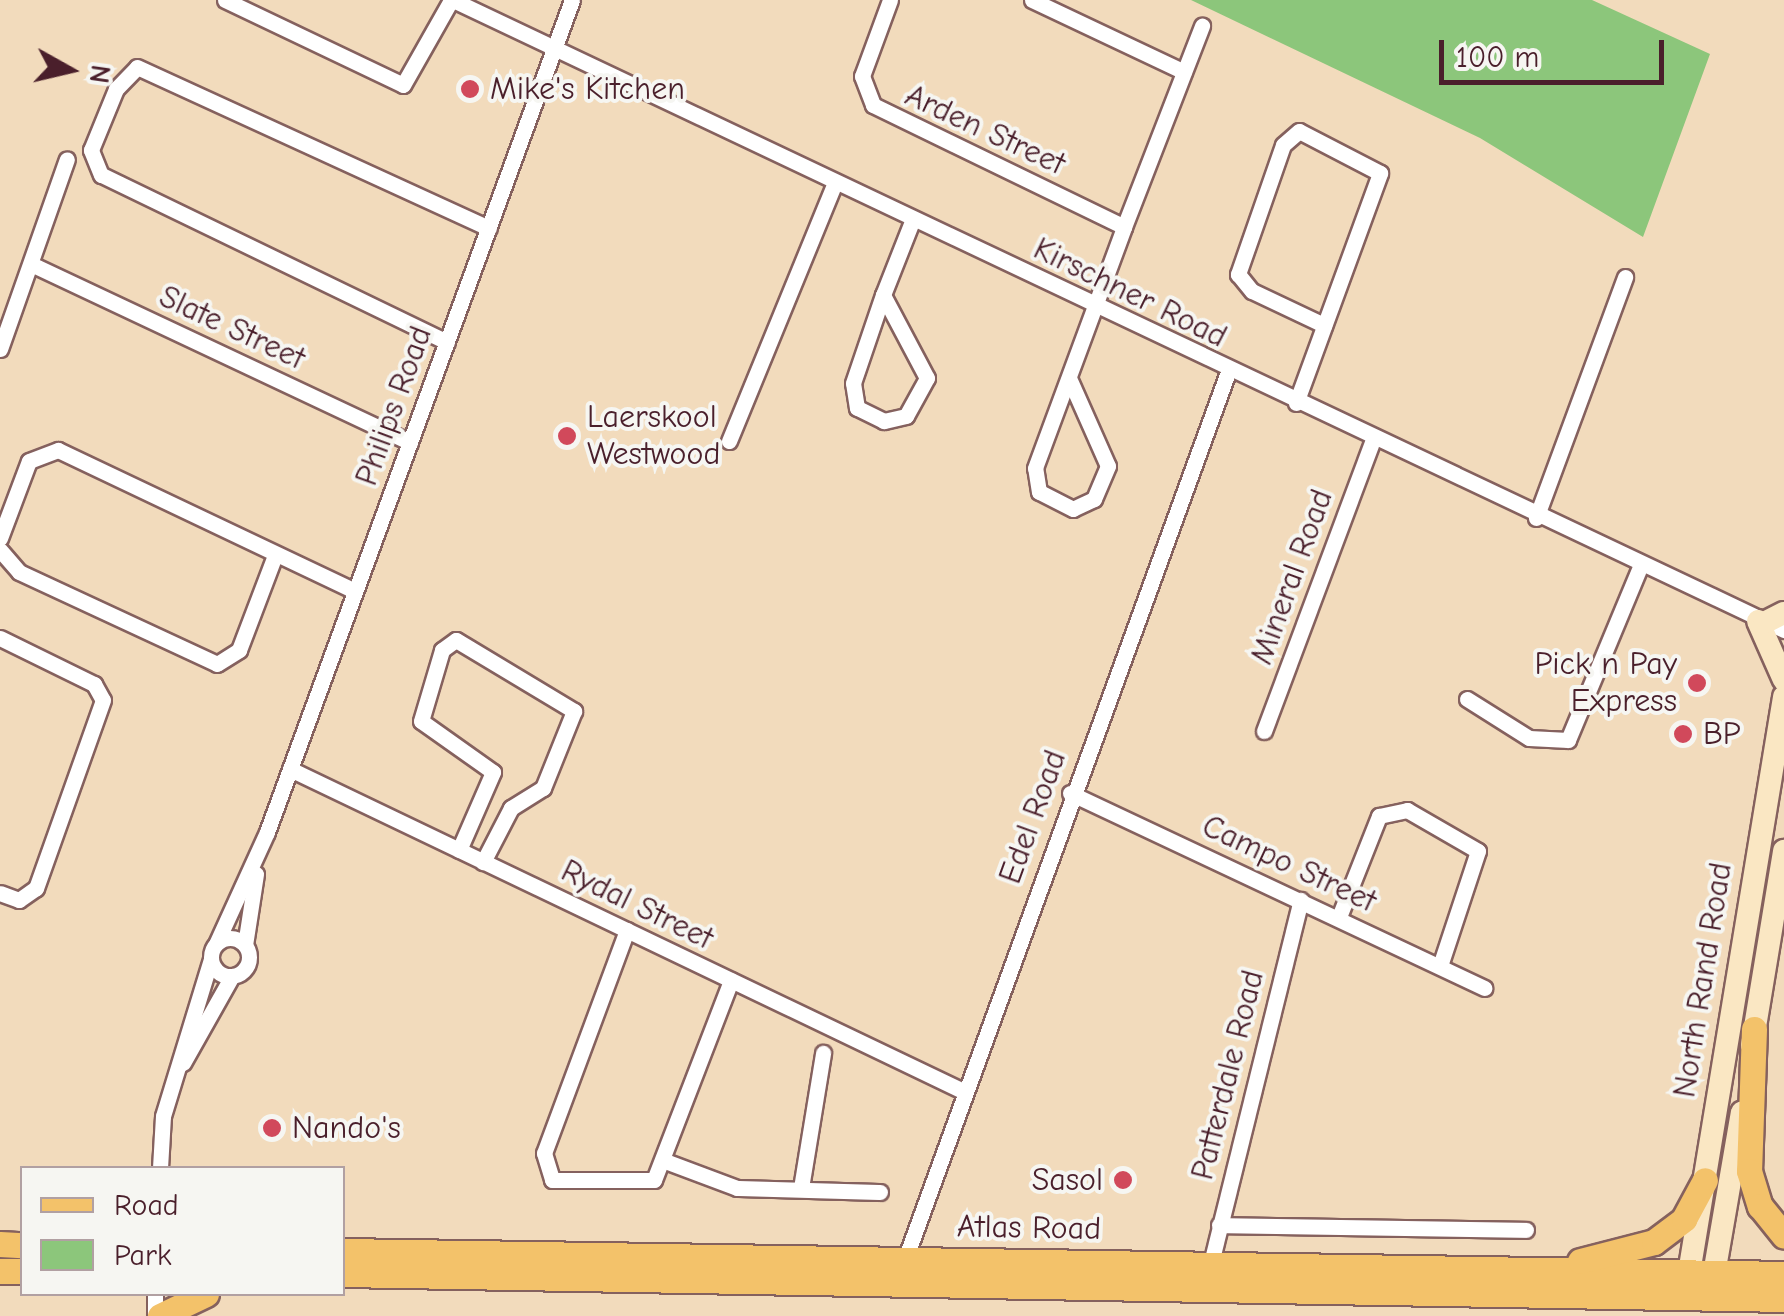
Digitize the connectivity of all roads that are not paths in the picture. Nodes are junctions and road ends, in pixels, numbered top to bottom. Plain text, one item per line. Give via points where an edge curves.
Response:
1 (225, 0) edge
2 (452, 0) edge
3 (572, 0) edge
4 (890, 0) edge
5 (1032, 0) edge
6 (1202, 26) dead end
7 (554, 49) junction
8 (1184, 72) junction
9 (67, 159) dead end
10 (836, 182) junction
11 (913, 219) junction
12 (1124, 226) junction
13 (489, 228) junction
14 (31, 264) junction
15 (1625, 277) dead end
16 (884, 295) junction
17 (1098, 308) junction
18 (1324, 324) junction
19 (447, 342) junction
20 (0, 349) edge
21 (1228, 372) junction
22 (1069, 378) junction
23 (1296, 404) junction
24 (729, 441) dead end
25 (410, 442) junction
26 (1372, 442) junction
27 (1536, 518) junction
28 (0, 538) edge
29 (0, 550) edge
30 (276, 555) junction
31 (1640, 566) junction
32 (356, 591) junction
33 (1772, 622) edge
34 (0, 638) edge
35 (1784, 680) edge
36 (1784, 696) edge
37 (1467, 698) dead end
38 (1264, 732) dead end
39 (290, 770) junction
40 (1070, 793) junction
41 (268, 832) junction
42 (459, 850) junction
43 (1784, 852) edge
44 (483, 862) junction
45 (1784, 874) edge
46 (0, 893) edge
47 (1301, 900) junction
48 (1339, 917) junction
49 (626, 930) junction
50 (245, 945) junction
51 (213, 951) junction
52 (1440, 966) junction
53 (1784, 966) edge
54 (232, 976) junction
55 (731, 980) junction
56 (1484, 988) dead end
57 (1754, 1029) junction
58 (823, 1053) dead end
59 (177, 1069) junction
60 (961, 1090) junction
61 (665, 1161) junction
62 (160, 1166) edge
63 (1705, 1180) junction
64 (801, 1188) junction
65 (880, 1192) dead end
66 (1219, 1225) junction
67 (1526, 1230) dead end
68 (1784, 1236) edge
69 (345, 1251) edge
70 (1211, 1263) junction
71 (902, 1272) junction
72 (1526, 1272) junction
73 (345, 1274) edge
74 (1784, 1274) edge
75 (202, 1296) edge
76 (1516, 1296) junction
77 (1698, 1297) edge
78 (1784, 1299) edge
79 (158, 1316) edge
80 (1598, 1316) edge

1 - 2 street via 403,85
2 - 7 street, Kirschner Road
3 - 7 street, Philips Road
4 - 12 street, Arden Street via 862,76 873,105
5 - 8 street
6 - 8 street
7 - 10 street, Kirschner Road
7 - 13 street, Philips Road
8 - 12 street
9 - 14 street
10 - 11 street, Kirschner Road
10 - 24 street
11 - 16 street
11 - 17 street, Kirschner Road
12 - 17 street
13 - 19 street, Philips Road
13 - 19 street via 137,67 116,88 91,150 101,175
14 - 20 street
14 - 25 street, Slate Street
15 - 27 street
16 - 16 street via 853,383 857,408 884,422 906,416 926,378
17 - 21 street, Kirschner Road
17 - 22 street
18 - 18 street via 1380,173 1300,131 1283,145 1238,274 1252,291
18 - 23 street
19 - 25 street, Philips Road
21 - 23 street, Kirschner Road
21 - 40 street, Edel Road
22 - 22 street via 1035,481 1048,501 1072,509 1094,499 1108,466
23 - 26 street, Kirschner Road
25 - 32 street, Philips Road
26 - 27 street, Kirschner Road
26 - 38 street, Mineral Road
27 - 31 street, Kirschner Road
28 - 30 street via 29,461 49,449
29 - 30 street via 19,572 216,664 239,650
30 - 32 street
31 - 33 street, Kirschner Road
31 - 37 street via 1568,740 1529,738
32 - 39 street, Philips Road
33 - 35 main road
34 - 46 street via 87,680 103,700 36,888 19,900
36 - 63 main road, North Rand Road
39 - 41 street, Philips Road
39 - 42 street, Rydal Street
40 - 47 street, Campo Street
40 - 60 street, Edel Road
41 - 50 street, Philips Road
41 - 51 street, Philips Road
42 - 44 street, Rydal Street
42 - 44 street via 493,772 421,721 442,650 456,640 574,711 544,788 512,808
43 - 57 main road, North Rand Road
44 - 49 street, Rydal Street
45 - 53 main road
47 - 48 street, Campo Street
47 - 66 street, Patterdale Road
48 - 52 street, Campo Street
48 - 52 street via 1379,816 1407,810 1478,851
49 - 55 street, Rydal Street
49 - 61 street via 542,1163 568,1185 648,1183
50 - 51 street
50 - 54 street, Philips Road via 248,962
51 - 54 street
51 - 59 street, Philips Road
52 - 56 street, Campo Street
54 - 59 street, Philips Road
55 - 60 street, Rydal Street
55 - 61 street
57 - 68 main road via 1749,1170 1760,1206
57 - 77 main road, North Rand Road
58 - 64 street
59 - 62 street, Philips Road
60 - 71 street, Edel Road
61 - 64 street via 738,1188
63 - 72 main road via 1684,1219 1654,1242
63 - 77 main road, North Rand Road
64 - 65 street
66 - 67 street
66 - 70 street, Patterdale Road
69 - 71 main road, Atlas Road
70 - 71 main road, Atlas Road
70 - 72 main road, Atlas Road
71 - 73 main road, Atlas Road
71 - 76 main road, Atlas Road
72 - 77 main road, Atlas Road
74 - 77 main road
75 - 79 main road
76 - 77 main road, Atlas Road
76 - 80 main road
77 - 78 main road

